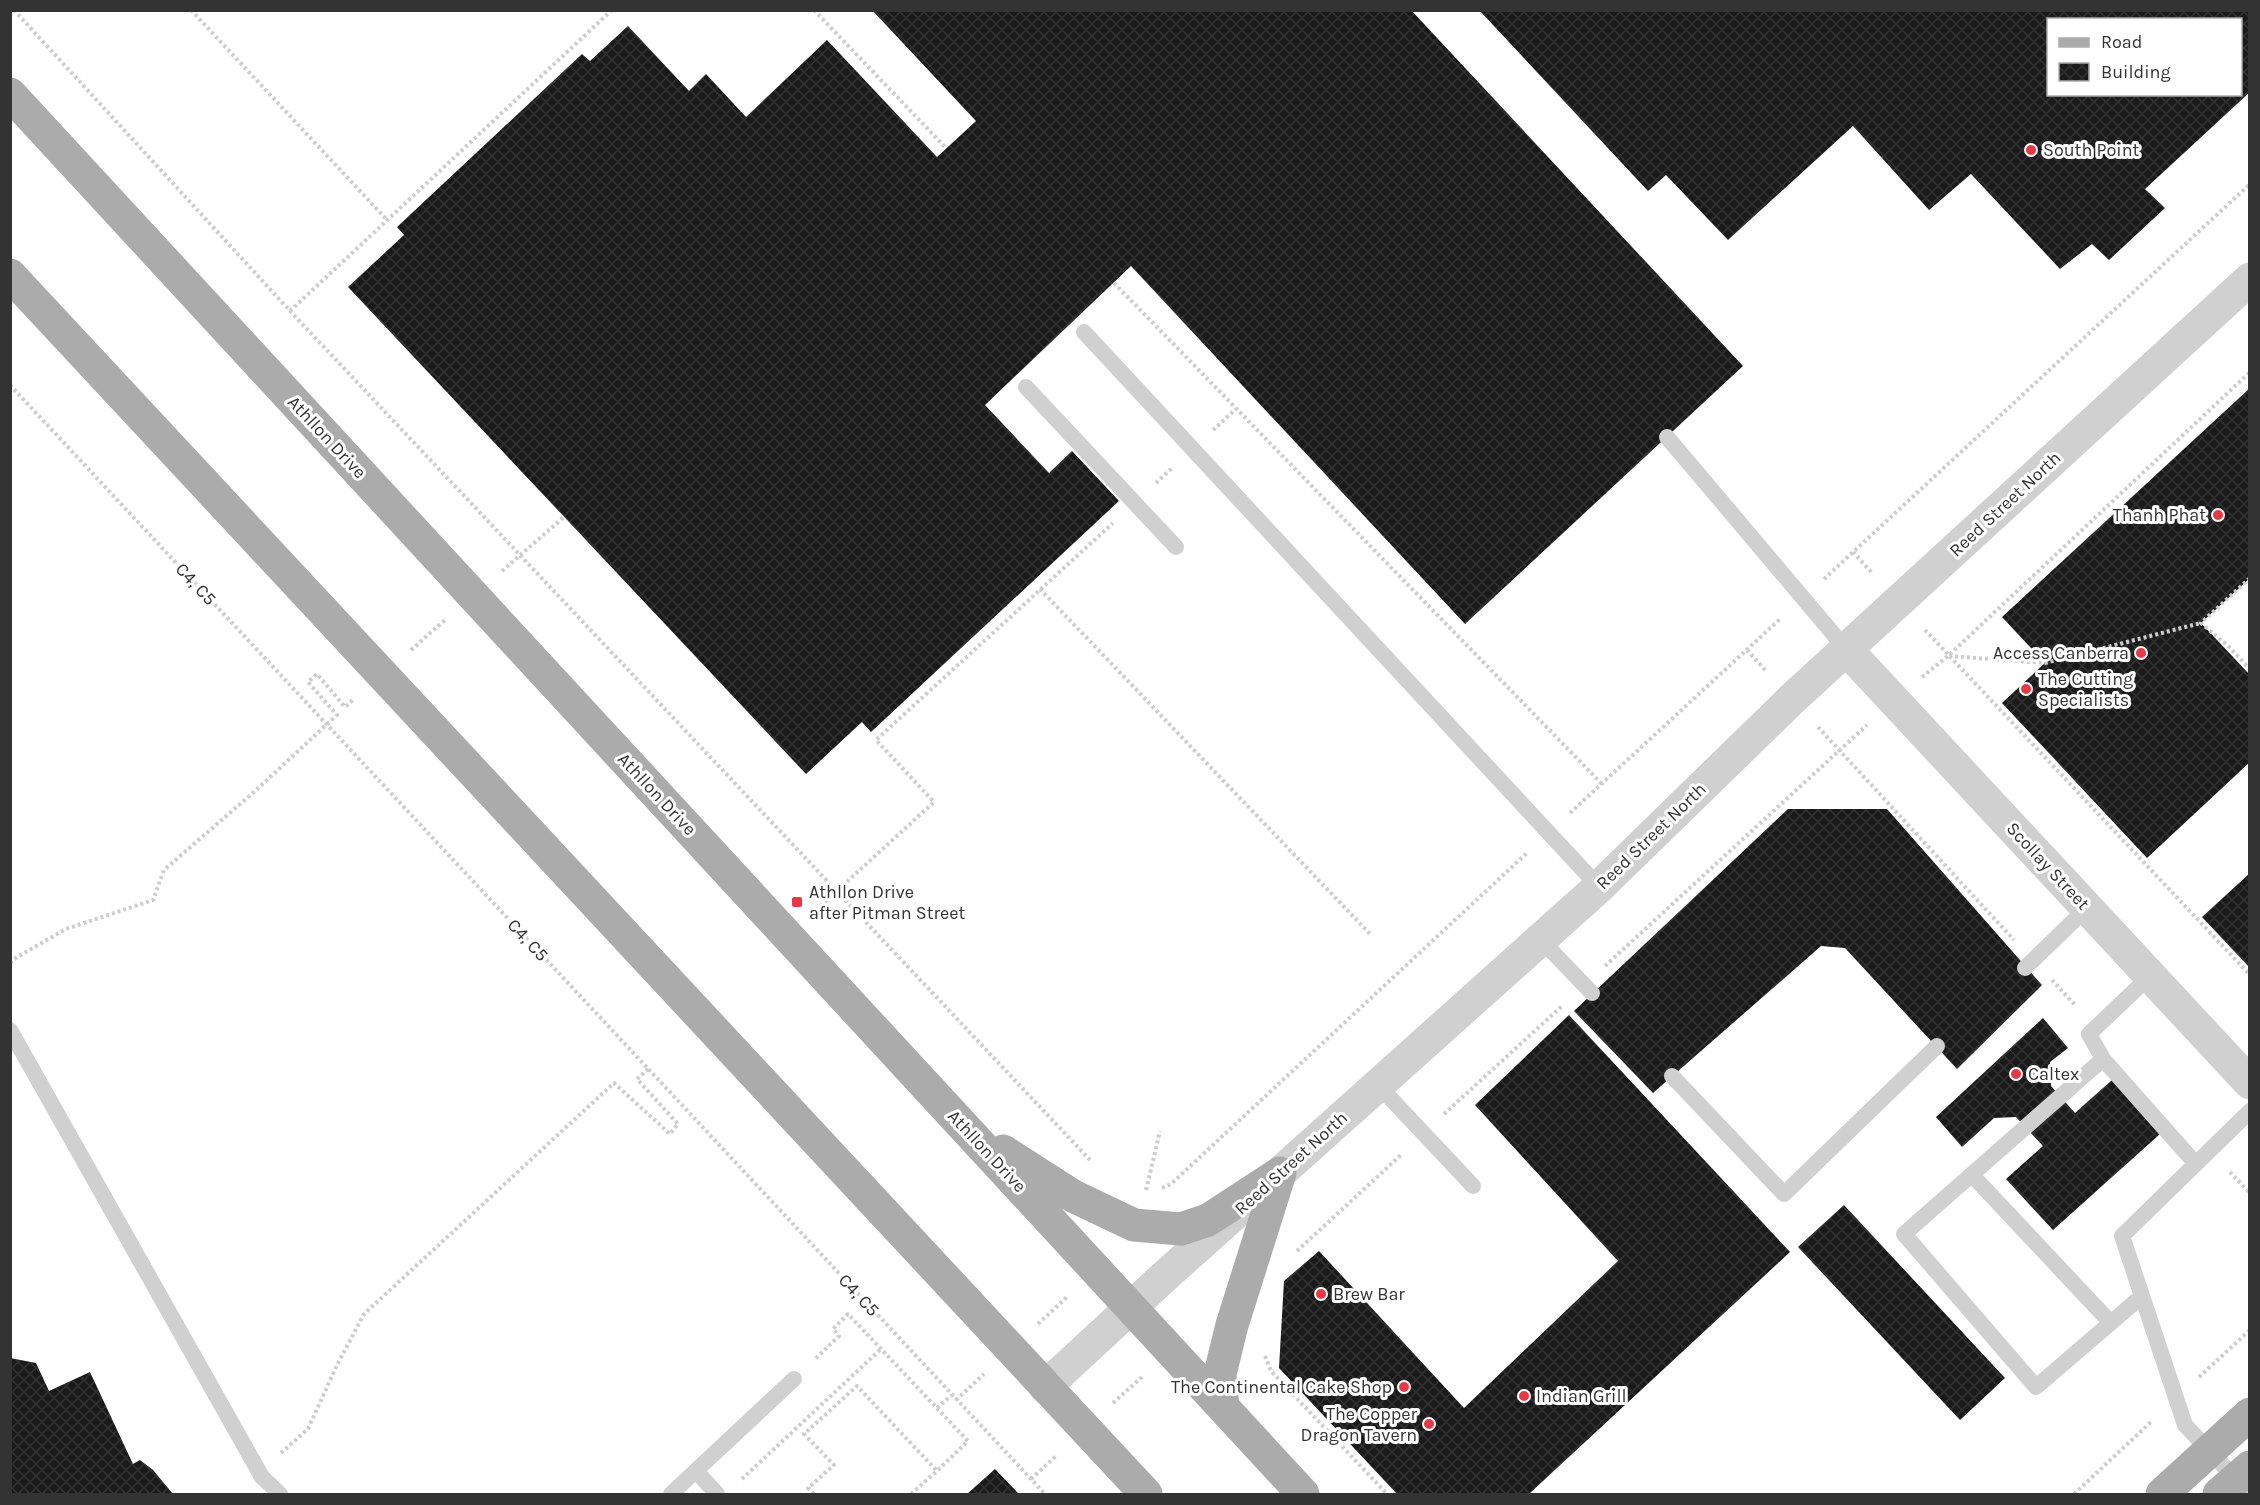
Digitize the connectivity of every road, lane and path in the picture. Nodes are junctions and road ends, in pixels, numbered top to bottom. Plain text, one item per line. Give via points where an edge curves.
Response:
1 (14, 10) edge
2 (191, 10) edge
3 (612, 10) edge
4 (814, 10) edge
5 (10, 94) edge
6 (946, 148) dead end
7 (2250, 184) edge
8 (387, 220) junction
9 (10, 275) edge
10 (2250, 279) edge
11 (1114, 283) dead end
12 (290, 311) junction
13 (1084, 332) dead end
14 (2250, 372) edge
15 (10, 385) edge
16 (1026, 387) dead end
17 (1236, 409) junction
18 (1667, 437) dead end
19 (1192, 449) junction
20 (1135, 503) junction
21 (564, 517) dead end
22 (1176, 547) dead end
23 (1853, 552) dead end
24 (520, 555) junction
25 (2250, 578) edge
26 (1040, 589) junction
27 (473, 596) junction
28 (2201, 623) junction
29 (1846, 649) junction
30 (1746, 650) dead end
31 (1948, 656) junction
32 (2250, 669) edge
33 (382, 675) junction
34 (326, 724) junction
35 (1839, 750) dead end
36 (1602, 784) junction
37 (1548, 834) junction
38 (1599, 887) junction
39 (837, 891) junction
40 (2087, 908) junction
41 (810, 916) dead end
42 (1371, 935) dead end
43 (1540, 939) junction
44 (10, 963) edge
45 (2025, 968) dead end
46 (2250, 975) edge
47 (2150, 976) junction
48 (1588, 989) junction
49 (10, 1030) edge
50 (1937, 1047) dead end
51 (2103, 1059) junction
52 (648, 1069) junction
53 (1672, 1076) dead end
54 (2250, 1083) edge
55 (1378, 1085) junction
56 (2250, 1110) edge
57 (963, 1126) junction
58 (1160, 1131) dead end
59 (1424, 1134) junction
60 (2196, 1164) junction
61 (1098, 1168) dead end
62 (1280, 1173) junction
63 (1971, 1175) junction
64 (1473, 1186) dead end
65 (1296, 1252) dead end
66 (1096, 1270) junction
67 (2142, 1296) junction
68 (1131, 1307) junction
69 (2110, 1323) junction
70 (882, 1349) junction
71 (1011, 1349) junction
72 (1171, 1350) junction
73 (1263, 1351) dead end
74 (794, 1379) joint
75 (1045, 1387) junction
76 (836, 1391) junction
77 (952, 1395) junction
78 (843, 1399) junction
79 (956, 1400) junction
80 (1223, 1407) junction
81 (938, 1408) junction
82 (2250, 1414) edge
83 (1085, 1428) junction
84 (2209, 1451) junction
85 (696, 1471) junction
86 (937, 1471) junction
87 (262, 1477) junction
88 (1031, 1479) junction
89 (2239, 1484) edge
90 (746, 1488) dead end
91 (280, 1494) edge
92 (671, 1494) edge
93 (717, 1494) edge
94 (814, 1494) edge
95 (911, 1494) edge
96 (1045, 1494) edge
97 (1146, 1494) edge
98 (1304, 1494) edge
99 (1387, 1494) edge
100 (2162, 1494) edge

1 - 12 path
2 - 8 path
3 - 8 path
4 - 6 path
5 - 27 main road, Athllon Drive
7 - 23 path
8 - 12 path
9 - 33 main road
10 - 29 street, Reed Street North
11 - 17 path
12 - 24 path
13 - 19 lane
14 - 31 path
15 - 34 path, C4, C5
16 - 20 lane
17 - 19 path
17 - 36 path
18 - 29 lane
19 - 20 path
19 - 37 lane
20 - 22 lane
20 - 26 path
21 - 24 path
24 - 27 path
24 - 39 path
25 - 28 path
26 - 39 path via 876,740 934,802
26 - 42 path
27 - 33 path
27 - 57 main road, Athllon Drive
28 - 31 path via 2045,663
28 - 32 path
29 - 38 street, Reed Street North
29 - 40 street, Scollay Street
30 - 36 path
31 - 46 path
33 - 34 path via 345,707 317,674 308,682 337,715
33 - 71 main road
34 - 44 path via 164,870 153,900 66,929
34 - 52 path, C4, C5
35 - 48 path
36 - 37 path
37 - 38 lane
37 - 58 path via 1171,1184 1144,1197
38 - 43 street, Reed Street North
39 - 41 path
39 - 61 path
40 - 45 lane
40 - 47 street, Scollay Street
43 - 48 lane
43 - 55 street, Reed Street North
47 - 51 lane via 2088,1034
47 - 54 street, Scollay Street
48 - 59 path
49 - 87 lane
50 - 53 lane via 1784,1194
51 - 60 lane
51 - 63 lane
52 - 77 path, C4, C5
52 - 87 path via 637,1079 678,1124 670,1134 614,1083 364,1314 308,1428
55 - 59 lane
55 - 62 street, Reed Street North
56 - 60 lane
57 - 62 main road via 1072,1196 1134,1225 1181,1229 1208,1220
57 - 66 main road, Athllon Drive
59 - 64 lane
59 - 65 path
60 - 67 lane via 2122,1236
62 - 68 street, Reed Street North
62 - 80 main road via 1220,1374
63 - 69 lane
63 - 69 lane via 1904,1234 2036,1387
66 - 68 main road, Athllon Drive
66 - 71 path
67 - 69 lane
67 - 84 lane via 2185,1425
68 - 72 main road, Athllon Drive
68 - 75 street, Reed Street North
70 - 74 path via 849,1314 833,1329 839,1336
70 - 76 path
70 - 81 path
71 - 75 main road
71 - 79 path
72 - 80 main road, Athllon Drive
72 - 83 path
73 - 99 path via 1271,1371
74 - 85 lane
75 - 83 main road
76 - 78 path
76 - 90 path via 740,1481
77 - 79 path, C4, C5
77 - 81 path
78 - 86 path via 857,1386
78 - 94 path via 804,1434 834,1465 808,1488
79 - 88 path, C4, C5
80 - 98 main road, Athllon Drive
81 - 86 path via 968,1441
82 - 84 main road
83 - 88 path
83 - 97 main road
84 - 89 lane
84 - 100 main road
85 - 92 lane
85 - 93 lane
86 - 95 path
87 - 91 lane
88 - 96 path, C4, C5

